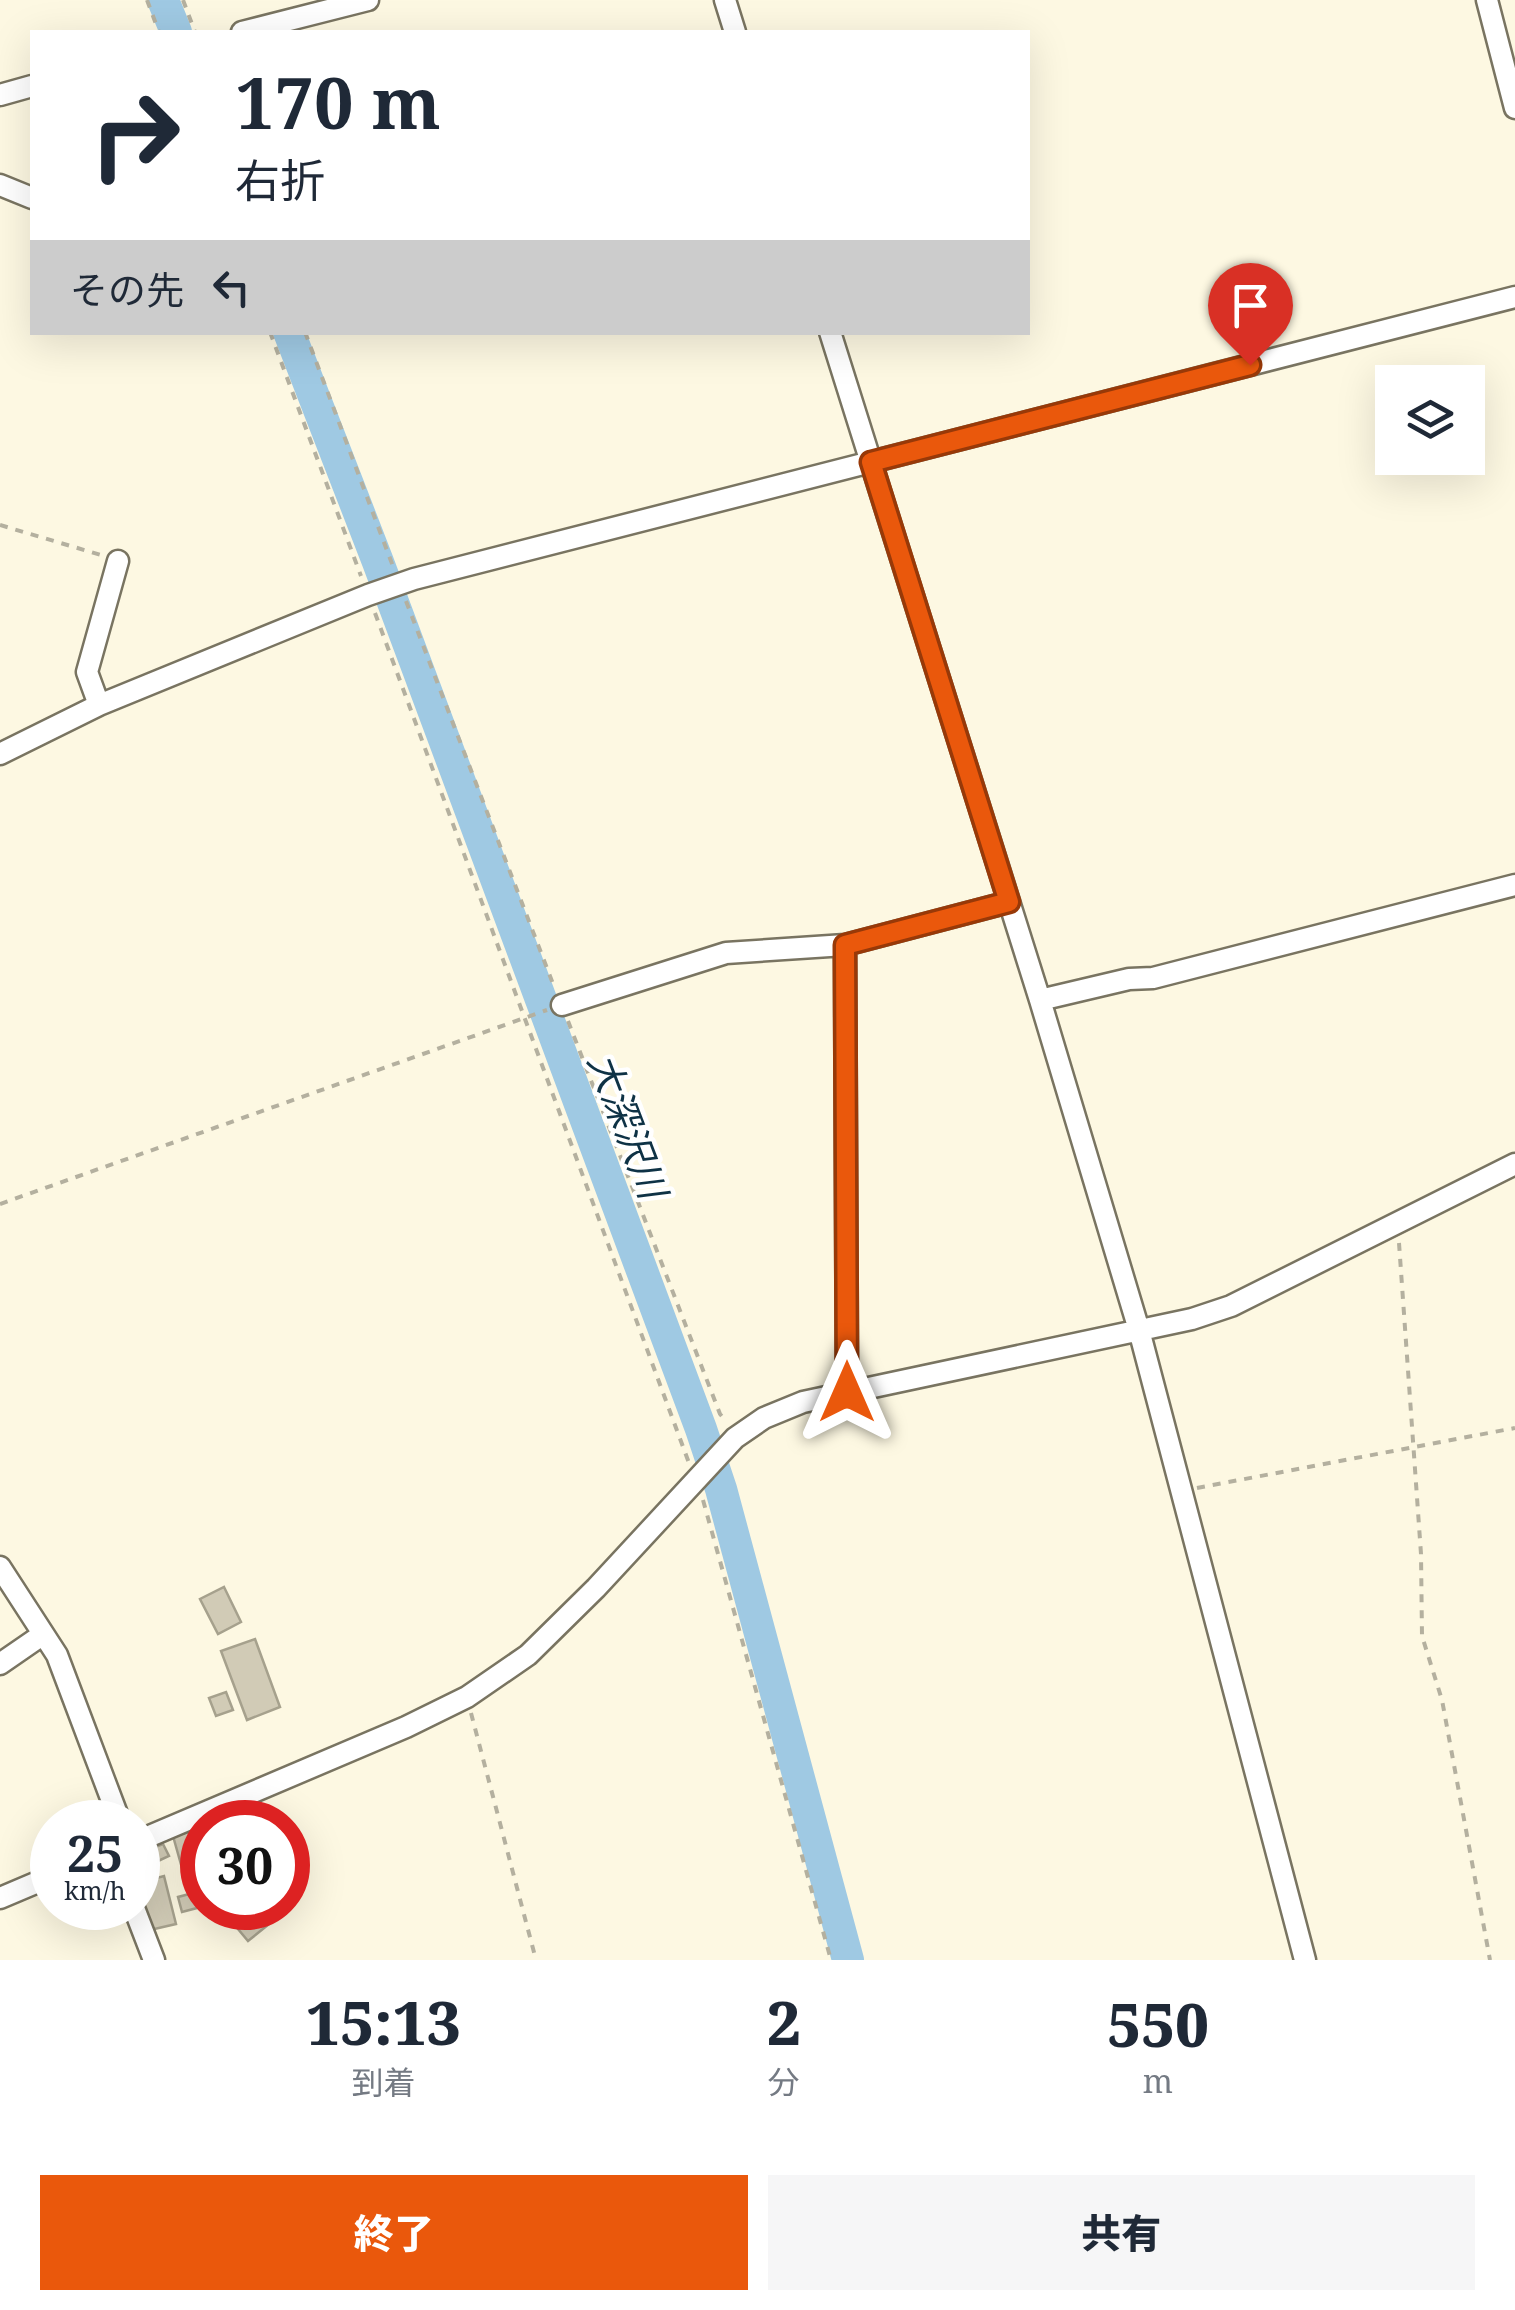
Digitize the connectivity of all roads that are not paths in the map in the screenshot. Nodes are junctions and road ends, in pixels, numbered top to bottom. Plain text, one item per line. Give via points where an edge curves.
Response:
1 (368, 0) edge
2 (725, 0) edge
3 (1487, 0) edge
4 (250, 30) edge
5 (734, 30) edge
6 (30, 87) edge
7 (0, 95) edge
8 (1515, 108) edge
9 (0, 185) edge
10 (30, 197) edge
11 (1515, 297) edge
12 (831, 335) edge
13 (871, 462) junction
14 (118, 560) road end
15 (99, 705) junction
16 (0, 754) edge
17 (1515, 886) edge
18 (1009, 902) junction
19 (845, 945) junction
20 (1040, 1000) junction
21 (562, 1006) road end
22 (1515, 1164) edge
23 (1139, 1330) junction
24 (847, 1392) junction
25 (0, 1567) edge
26 (42, 1635) junction
27 (0, 1664) edge
28 (112, 1800) edge
29 (160, 1832) edge
30 (30, 1885) edge
31 (0, 1898) edge
32 (142, 1930) edge
33 (154, 1960) edge
34 (1304, 1960) edge

1 - 4 street
2 - 5 street
3 - 8 street
6 - 7 street
9 - 10 street
11 - 13 street
12 - 13 street
13 - 15 street via 400,584
13 - 18 street
14 - 15 street via 87,672
15 - 16 street
17 - 20 street
18 - 19 street
18 - 20 street
19 - 21 street via 726,953
19 - 24 street
20 - 23 street
22 - 23 street via 1231,1306
23 - 24 street
23 - 34 street
24 - 29 street via 764,1418 735,1438 528,1655 467,1697
25 - 26 street
26 - 27 street
26 - 28 street via 57,1655
30 - 31 street
32 - 33 street

